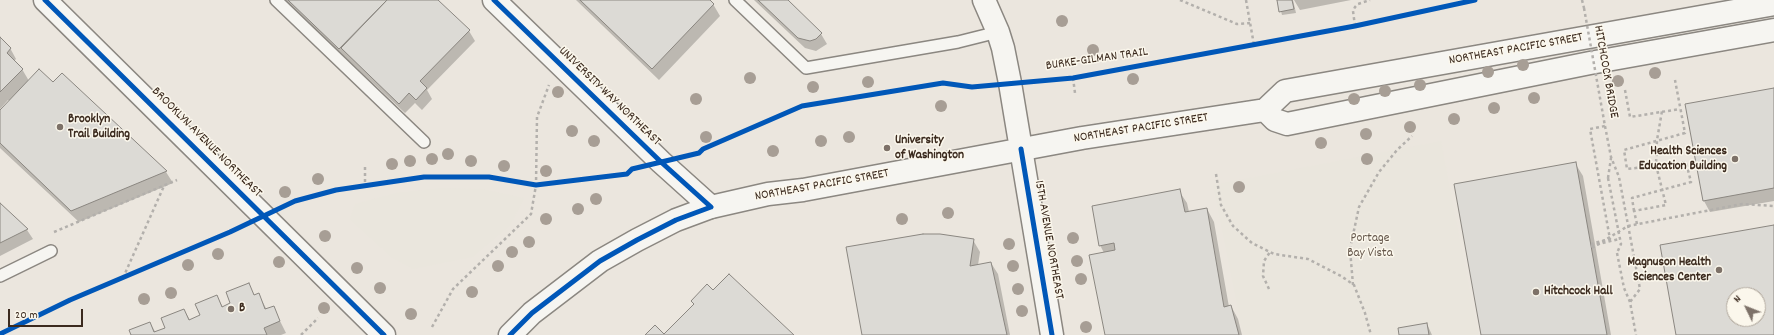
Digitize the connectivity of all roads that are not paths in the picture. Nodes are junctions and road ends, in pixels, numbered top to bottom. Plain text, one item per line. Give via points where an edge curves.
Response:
1 (45, 0) edge
2 (276, 0) edge
3 (494, 0) edge
4 (735, 0) edge
5 (984, 0) edge
6 (1774, 4) edge
7 (1774, 30) edge
8 (998, 32) junction
9 (1264, 110) junction
10 (424, 142) dead end
11 (1021, 149) junction
12 (711, 207) junction
13 (51, 251) dead end
14 (0, 276) edge
15 (376, 332) edge
16 (510, 335) edge
17 (1052, 335) edge

1 - 15 main road, BROOKLYN AVENUE NORTHEAST
2 - 10 lane
3 - 12 main road, UNIVERSITY WAY NORTHEAST
4 - 8 lane via 806,68 958,42
5 - 8 main road, 15TH AVENUE NORTHEAST
6 - 9 main road, NORTHEAST PACIFIC STREET via 1285,91
7 - 9 main road, NORTHEAST PACIFIC STREET via 1590,63 1287,124 1274,120
8 - 11 main road, 15TH AVENUE NORTHEAST
9 - 11 main road, NORTHEAST PACIFIC STREET
11 - 12 main road, NORTHEAST PACIFIC STREET via 803,190 768,194
11 - 17 main road, 15TH AVENUE NORTHEAST
12 - 16 main road, NORTHEAST PACIFIC STREET via 676,220 600,261 532,313
13 - 14 lane

